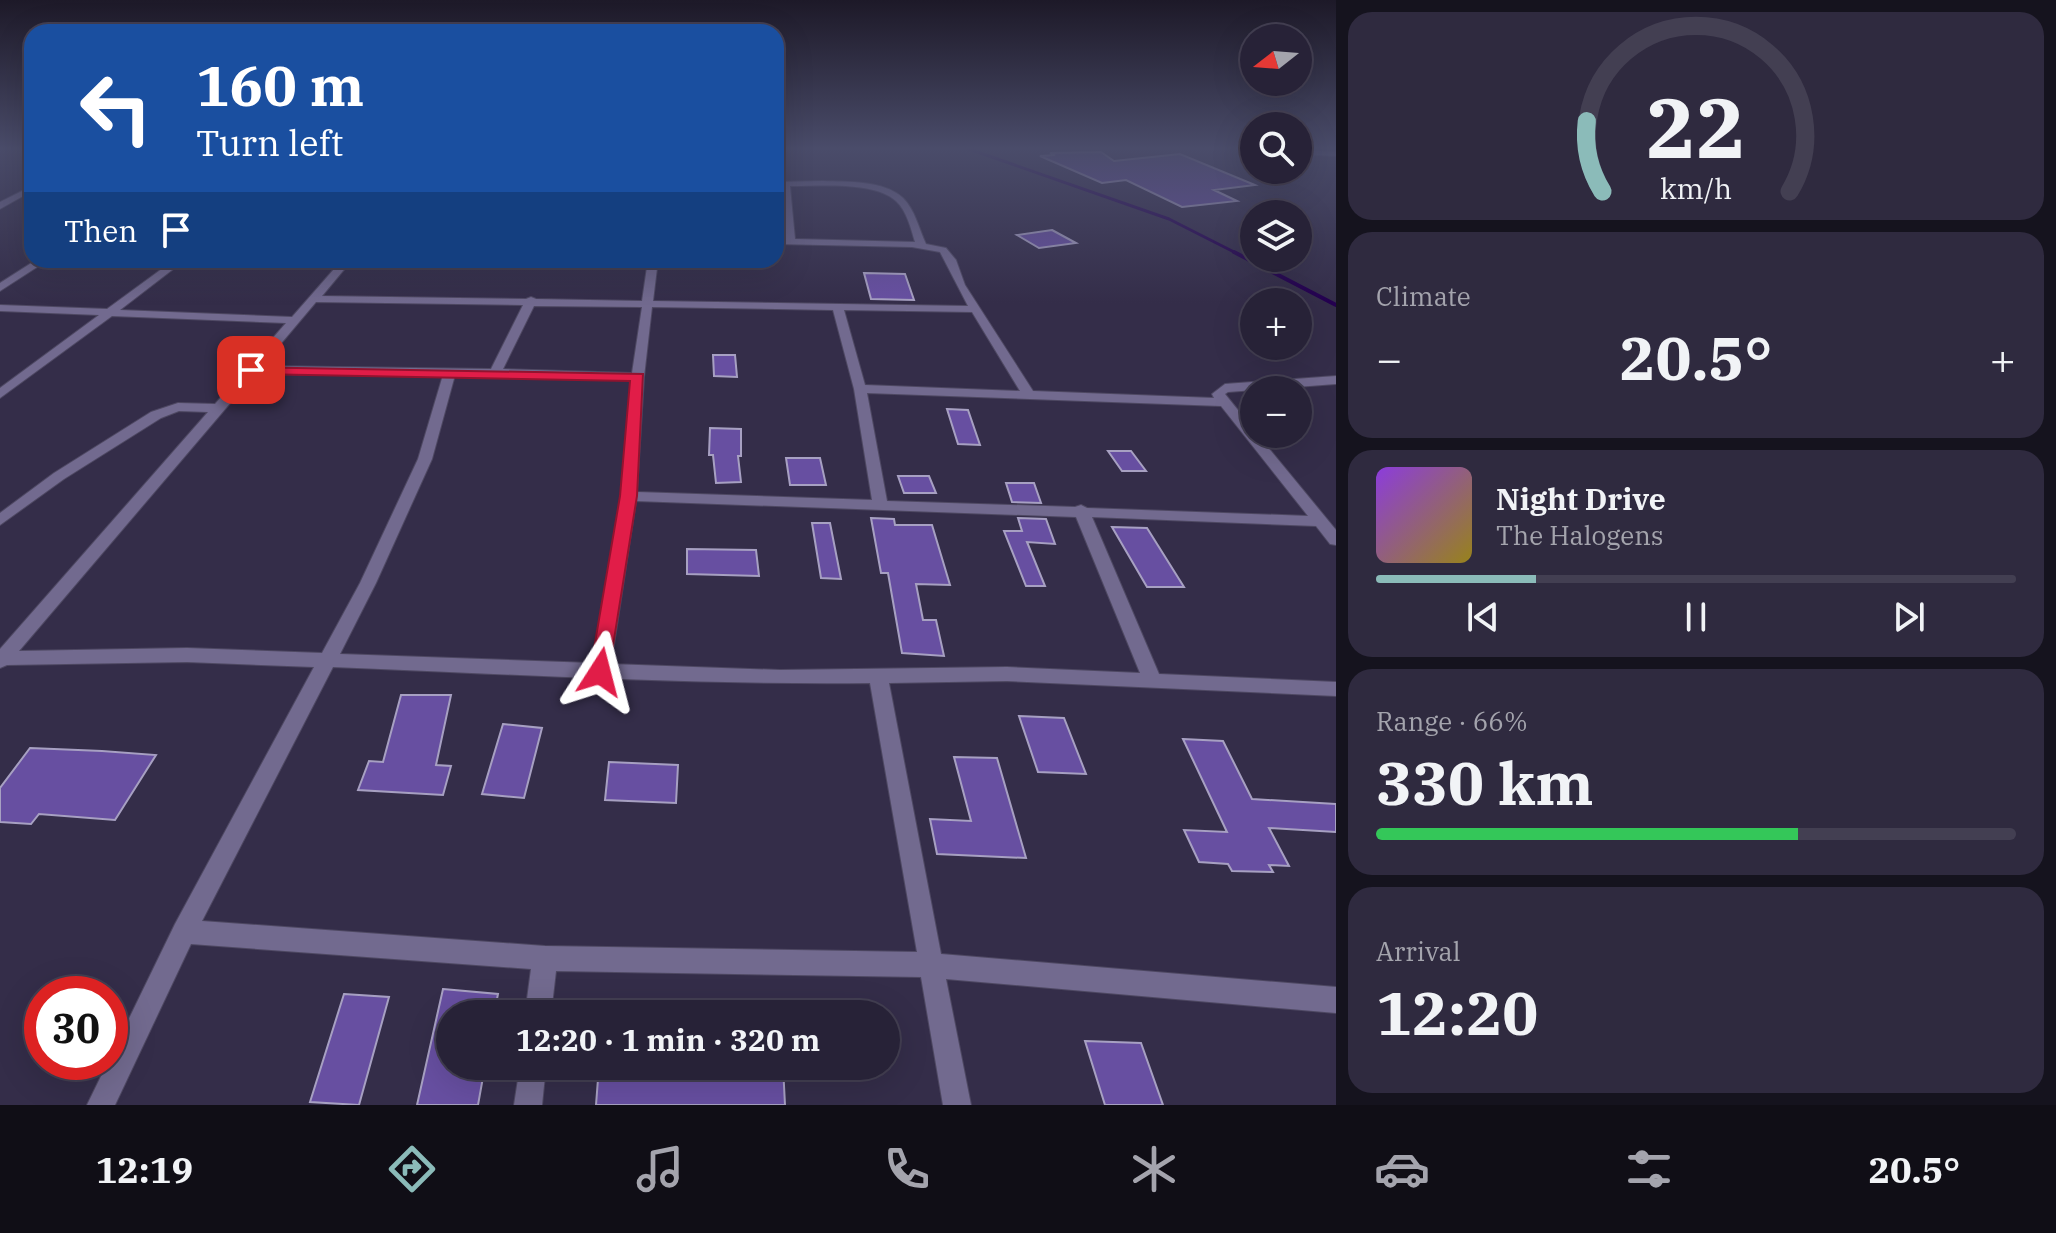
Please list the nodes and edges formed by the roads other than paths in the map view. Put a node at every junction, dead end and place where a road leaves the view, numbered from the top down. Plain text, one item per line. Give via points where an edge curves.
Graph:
1 (900, 200) edge
2 (784, 201) edge
3 (784, 241) edge
4 (791, 241) junction
5 (921, 244) junction
6 (31, 268) edge
7 (170, 268) edge
8 (340, 268) edge
9 (651, 268) edge
10 (0, 288) edge
11 (314, 299) junction
12 (531, 300) junction
13 (645, 302) junction
14 (837, 305) junction
15 (0, 308) edge
16 (975, 309) junction
17 (115, 311) junction
18 (294, 320) junction
19 (251, 370) junction
20 (450, 371) junction
21 (495, 372) junction
22 (638, 377) junction
23 (1336, 380) edge
24 (860, 389) junction
25 (0, 394) edge
26 (1029, 395) junction
27 (1223, 402) junction
28 (218, 408) junction
29 (629, 496) junction
30 (880, 502) junction
31 (1081, 510) junction
32 (0, 520) edge
33 (1320, 521) junction
34 (1336, 540) edge
35 (1, 659) edge
36 (328, 659) junction
37 (600, 672) junction
38 (878, 676) junction
39 (1151, 678) junction
40 (1336, 689) edge
41 (184, 932) junction
42 (545, 958) junction
43 (930, 965) junction
44 (540, 1000) edge
45 (1336, 1000) edge
46 (531, 1080) edge
47 (101, 1105) edge
48 (528, 1105) edge
49 (957, 1105) edge

1 - 5 street
2 - 4 street
3 - 4 street
4 - 5 street
5 - 16 street via 947,253
6 - 10 street
7 - 17 street
8 - 11 street
9 - 13 street
11 - 12 street
11 - 18 street
12 - 13 street
12 - 21 street
13 - 14 street
13 - 22 street
14 - 16 street
14 - 24 street
15 - 17 street
16 - 26 street
17 - 18 street
17 - 25 street
18 - 19 street
19 - 20 street
19 - 28 street
20 - 21 street
20 - 36 street via 425,459
21 - 22 street
22 - 29 street
23 - 27 street via 1225,388 1218,394
24 - 26 street
24 - 30 street
26 - 27 street
27 - 33 street
28 - 32 street via 178,407 156,415
28 - 35 street
29 - 30 street
29 - 37 street
30 - 31 street
31 - 33 street
31 - 39 street
33 - 34 street
35 - 36 street
36 - 37 street
36 - 41 street
37 - 38 street
38 - 39 street
38 - 43 street
39 - 40 street
41 - 42 street
41 - 47 street
42 - 43 street
42 - 44 street
43 - 45 street
43 - 49 street
46 - 48 street

